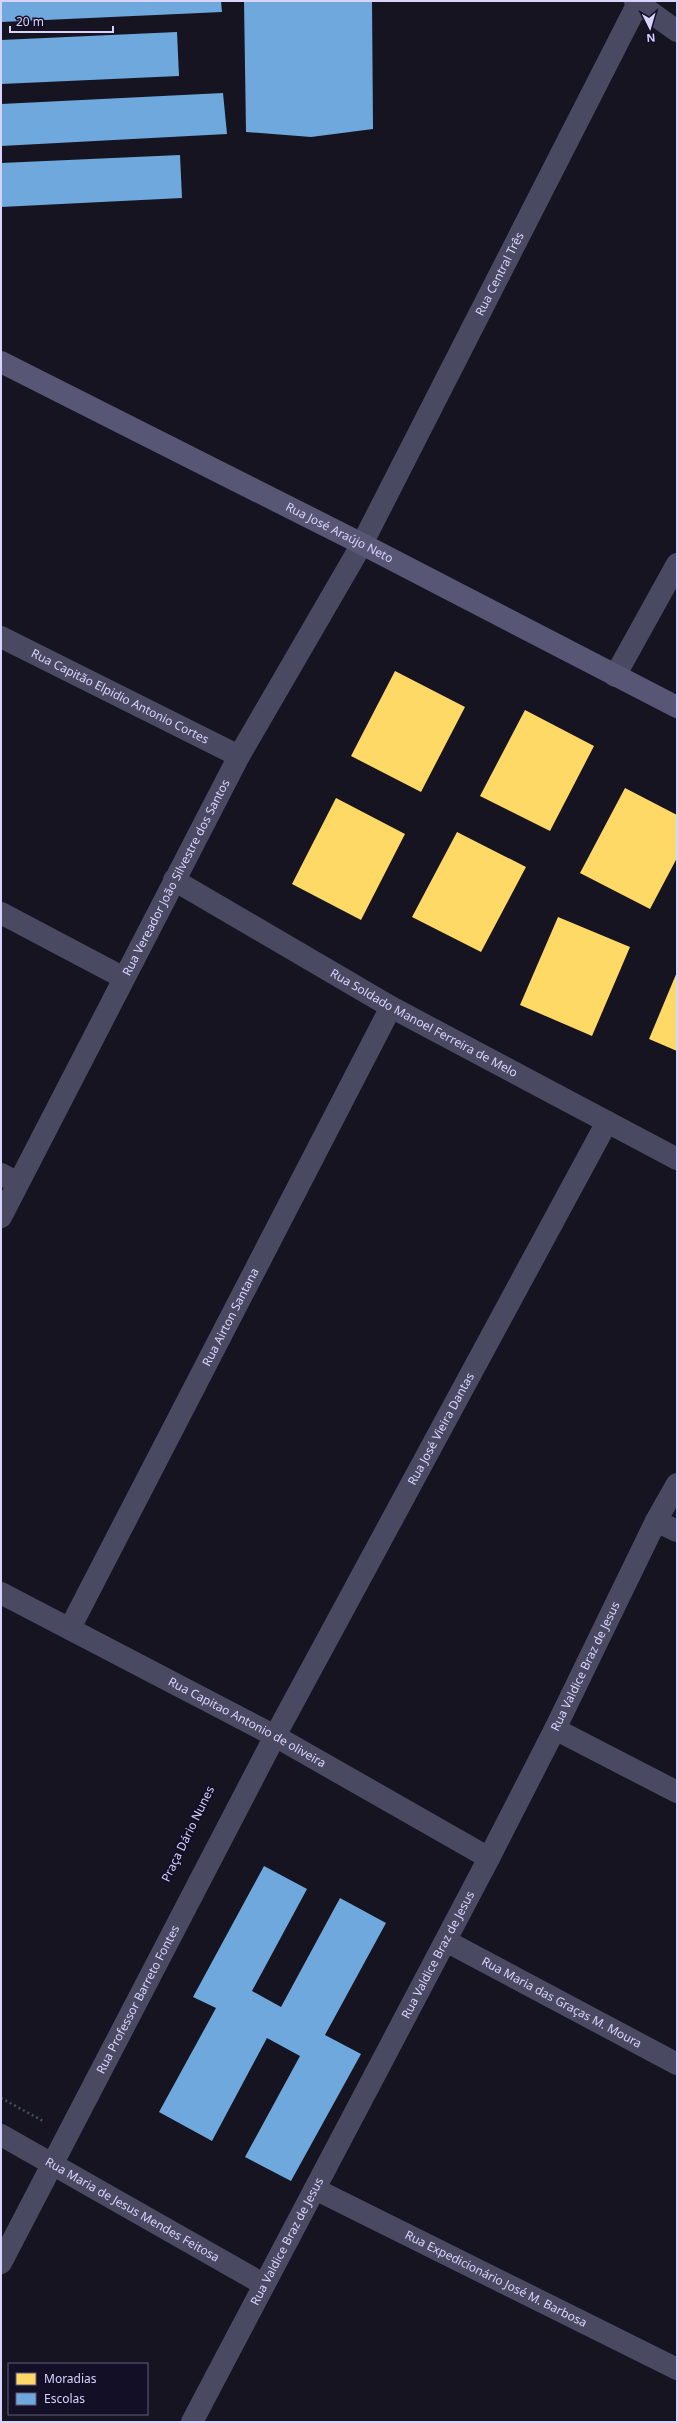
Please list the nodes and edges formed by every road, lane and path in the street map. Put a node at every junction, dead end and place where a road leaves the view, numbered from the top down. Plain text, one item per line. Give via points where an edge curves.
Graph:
1 (636, 2) edge
2 (677, 31) edge
3 (1, 362) edge
4 (362, 544) junction
5 (677, 564) edge
6 (1, 637) edge
7 (615, 676) junction
8 (677, 707) edge
9 (239, 756) junction
10 (174, 880) junction
11 (1, 913) edge
12 (124, 978) junction
13 (391, 1007) junction
14 (607, 1122) junction
15 (677, 1159) edge
16 (10, 1179) edge
17 (1, 1217) edge
18 (677, 1484) edge
19 (656, 1521) junction
20 (677, 1531) edge
21 (1, 1593) edge
22 (70, 1628) junction
23 (555, 1729) junction
24 (274, 1736) junction
25 (677, 1792) edge
26 (489, 1858) junction
27 (446, 1941) junction
28 (677, 2064) edge
29 (1, 2098) edge
30 (48, 2123) dead end
31 (1, 2135) edge
32 (51, 2164) junction
33 (315, 2189) junction
34 (1, 2263) edge
35 (263, 2284) junction
36 (677, 2369) edge
37 (197, 2420) edge

1 - 2 street
1 - 4 street, Rua Central Três
3 - 4 street, Rua José Araújo Neto
4 - 7 street, Rua José Araújo Neto
4 - 9 street, Rua Vereador João Silvestre dos Santos
5 - 7 street
6 - 9 street, Rua Capitão Elpidio Antonio Cortes
7 - 8 street, Rua José Araújo Neto
9 - 10 street, Rua Vereador João Silvestre dos Santos
10 - 12 street, Rua Vereador João Silvestre dos Santos
10 - 13 street, Rua Soldado Manoel Ferreira de Melo
11 - 12 street
12 - 16 street, Rua Vereador João Silvestre dos Santos
13 - 14 street, Rua Soldado Manoel Ferreira de Melo
13 - 22 street, Rua Airton Santana
14 - 15 street, Rua Soldado Manoel Ferreira de Melo
14 - 24 street, Rua José Vieira Dantas
16 - 17 street, Rua Vereador João Silvestre dos Santos
18 - 19 street, Rua Valdice Braz de Jesus
19 - 20 street
19 - 23 street, Rua Valdice Braz de Jesus
21 - 22 street, Rua Capitao Antonio de oliveira
22 - 24 street, Rua Capitao Antonio de oliveira
23 - 25 street
23 - 26 street, Rua Valdice Braz de Jesus
24 - 26 street, Rua Capitao Antonio de oliveira
24 - 32 street, Rua Professor Barreto Fontes
26 - 27 street, Rua Valdice Braz de Jesus
27 - 28 street, Rua Maria das Graças M. Moura
27 - 33 street, Rua Valdice Braz de Jesus
29 - 30 path
31 - 32 street, Rua Maria de Jesus Mendes Feitosa
32 - 34 street, Rua Professor Barreto Fontes
32 - 35 street, Rua Maria de Jesus Mendes Feitosa
33 - 35 street, Rua Valdice Braz de Jesus
33 - 36 street, Rua Expedicionário José M. Barbosa
35 - 37 street, Rua Valdice Braz de Jesus

